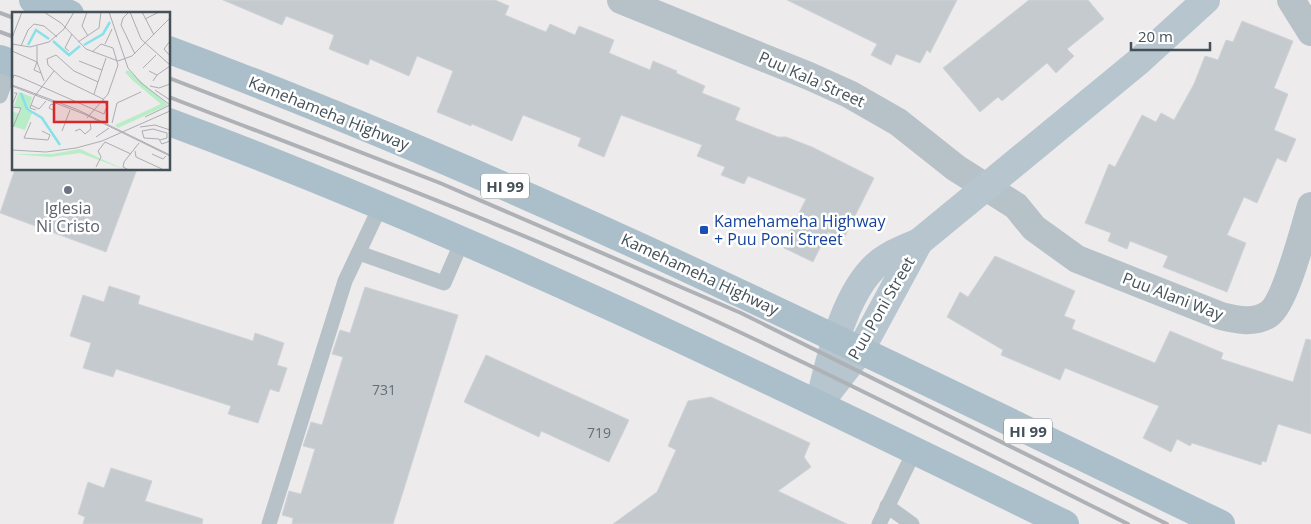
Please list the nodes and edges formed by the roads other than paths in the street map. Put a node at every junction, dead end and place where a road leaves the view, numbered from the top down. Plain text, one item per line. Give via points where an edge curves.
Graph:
1 (33, 0) edge
2 (621, 0) edge
3 (1206, 0) edge
4 (1291, 0) edge
5 (65, 12) edge
6 (1311, 32) edge
7 (170, 50) edge
8 (9, 62) edge
9 (0, 96) edge
10 (170, 122) edge
11 (987, 187) junction
12 (381, 205) junction
13 (1311, 206) edge
14 (463, 239) junction
15 (919, 242) junction
16 (359, 253) junction
17 (835, 338) junction
18 (860, 351) junction
19 (819, 404) junction
20 (914, 450) junction
21 (888, 506) junction
22 (1028, 516) edge
23 (269, 524) edge
24 (879, 524) edge
25 (912, 524) edge
26 (1065, 524) edge
27 (1221, 524) edge

1 - 5 main road
2 - 11 street, Puu Kala Street via 848,94 898,122 956,168
3 - 11 street, Puu Poni Street via 1138,62
4 - 6 street
7 - 17 main road, Kamehameha Highway / HI 99 via 376,131 534,198
8 - 9 lane
10 - 12 main road
11 - 13 street, Puu Alani Way via 1016,206 1034,228 1077,259 1221,316 1245,322 1269,314 1280,301
11 - 15 street, Puu Poni Street
12 - 14 main road
12 - 16 lane
14 - 16 lane via 444,283
14 - 19 main road
15 - 17 street, Puu Poni Street via 886,257 867,276
15 - 18 street, Puu Poni Street
16 - 23 lane via 346,282
17 - 18 main road, Kamehameha Highway / HI 99
17 - 19 street, Puu Poni Street
18 - 19 street, Puu Poni Street
18 - 27 main road, Kamehameha Highway / HI 99
19 - 20 main road
20 - 21 lane
20 - 22 main road
21 - 24 lane
21 - 25 lane
22 - 26 main road

